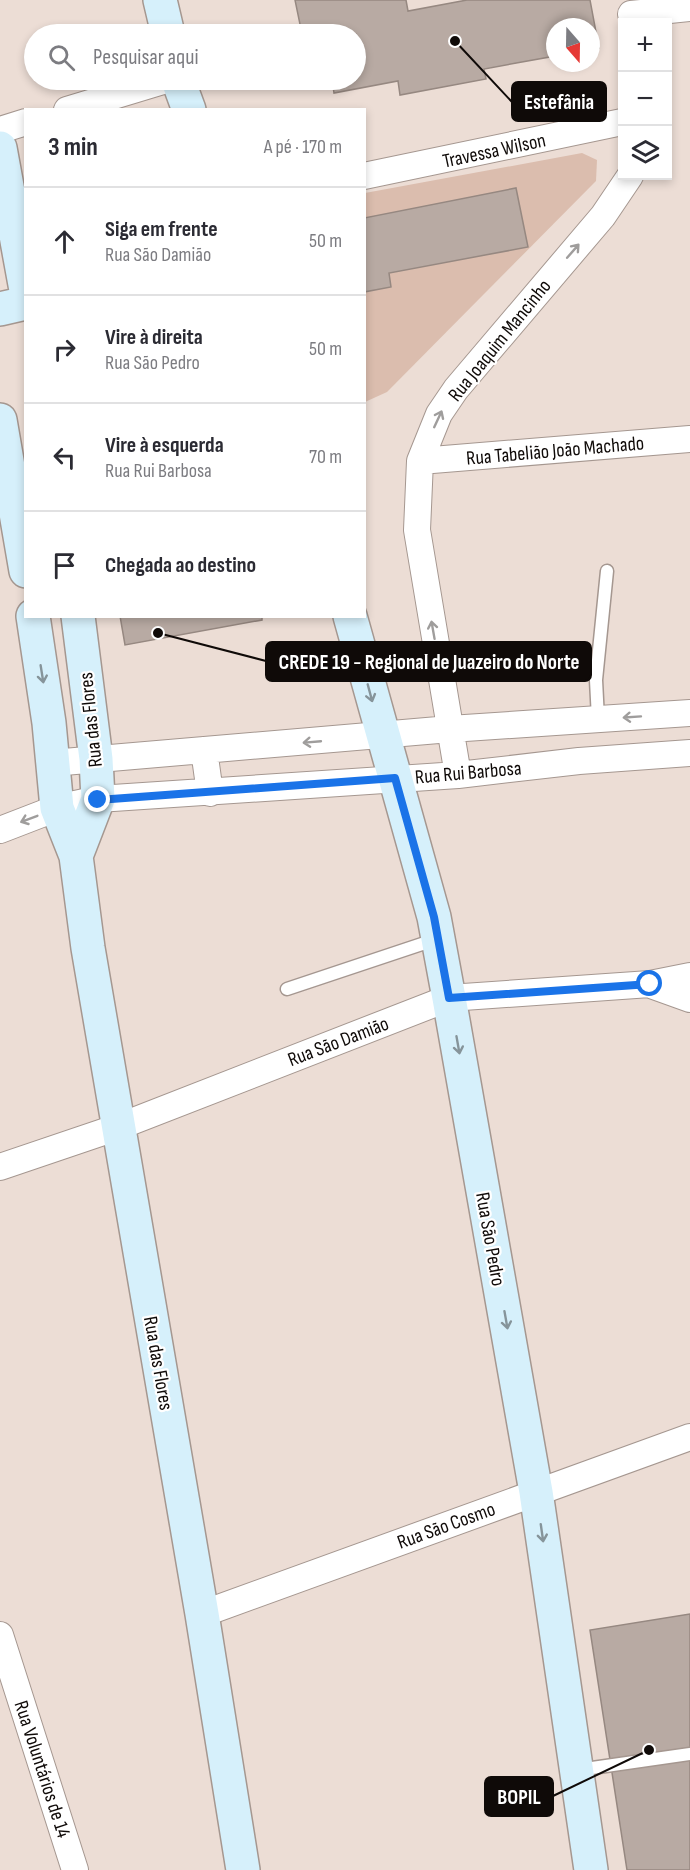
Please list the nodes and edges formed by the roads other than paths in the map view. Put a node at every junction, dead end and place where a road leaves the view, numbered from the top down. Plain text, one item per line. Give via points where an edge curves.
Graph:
1 (160, 0) edge
2 (690, 8) edge
3 (631, 12) edge
4 (166, 24) edge
5 (133, 90) edge
6 (182, 90) edge
7 (74, 108) edge
8 (188, 108) edge
9 (24, 123) edge
10 (618, 123) edge
11 (0, 130) edge
12 (0, 148) edge
13 (366, 176) edge
14 (627, 180) edge
15 (24, 279) edge
16 (24, 303) edge
17 (0, 309) edge
18 (0, 420) edge
19 (690, 439) edge
20 (420, 461) junction
21 (12, 480) edge
22 (24, 558) edge
23 (607, 572) dead end
24 (33, 618) edge
25 (78, 618) edge
26 (352, 618) edge
27 (690, 713) edge
28 (598, 719) junction
29 (572, 721) junction
30 (450, 729) junction
31 (381, 736) junction
32 (204, 750) junction
33 (690, 753) edge
34 (96, 759) junction
35 (579, 761) junction
36 (52, 763) junction
37 (458, 775) junction
38 (395, 778) junction
39 (210, 793) junction
40 (98, 800) junction
41 (57, 807) junction
42 (0, 830) edge
43 (76, 856) junction
44 (438, 938) junction
45 (690, 976) edge
46 (650, 984) junction
47 (287, 989) dead end
48 (449, 998) junction
49 (690, 999) edge
50 (118, 1127) junction
51 (0, 1167) edge
52 (690, 1437) edge
53 (536, 1492) junction
54 (202, 1614) junction
55 (0, 1635) edge
56 (690, 1754) edge
57 (577, 1770) junction
58 (75, 1870) edge
59 (243, 1870) edge
60 (591, 1870) edge

1 - 4 street
2 - 3 street
5 - 7 street
6 - 8 street
9 - 11 street
10 - 13 street, Travessa Wilson
12 - 15 street
20 -> 14 street, Rua Joaquim Mancinho via 439,414 456,389 603,216
16 - 17 street
18 - 21 street
19 - 20 street, Rua Tabelião João Machado
30 -> 20 street, Rua Joaquim Mancinho via 417,530
21 - 22 street
23 - 28 lane via 596,680
24 -> 36 street, Rua das Flores
25 - 34 street, Rua das Flores
26 -> 31 street, Rua São Pedro
27 -> 28 street
28 - 29 street
29 - 30 street
29 - 35 street
30 - 31 street
30 - 37 street, Rua Joaquim Mancinho
31 -> 32 street
31 - 38 street, Rua São Pedro
32 - 34 street
32 - 39 street
33 - 35 street, Rua Rui Barbosa
34 - 36 street
34 - 40 street, Rua das Flores
35 - 37 street, Rua Rui Barbosa
36 - 41 street, Rua das Flores
37 - 38 street, Rua Rui Barbosa
38 - 39 street, Rua Rui Barbosa
38 - 44 street, Rua São Pedro
39 - 40 street, Rua Rui Barbosa
40 - 41 street, Rua Rui Barbosa
40 - 43 street, Rua das Flores
41 -> 42 street, Rua Rui Barbosa
41 - 43 street, Rua das Flores
43 - 50 street, Rua das Flores
44 - 47 lane
44 - 48 street, Rua São Pedro
45 - 46 street, Rua São Damião
46 - 48 street, Rua São Damião
46 - 49 street
48 - 50 street, Rua São Damião
48 -> 53 street, Rua São Pedro
50 - 51 street, Rua São Damião
50 - 54 street, Rua das Flores
52 - 53 street, Rua São Cosmo
53 - 54 street, Rua São Cosmo
53 -> 57 street, Rua São Pedro
54 - 59 street, Rua das Flores
55 - 58 street, Rua Voluntários de 14
56 - 57 lane
57 - 60 street, Rua São Pedro

